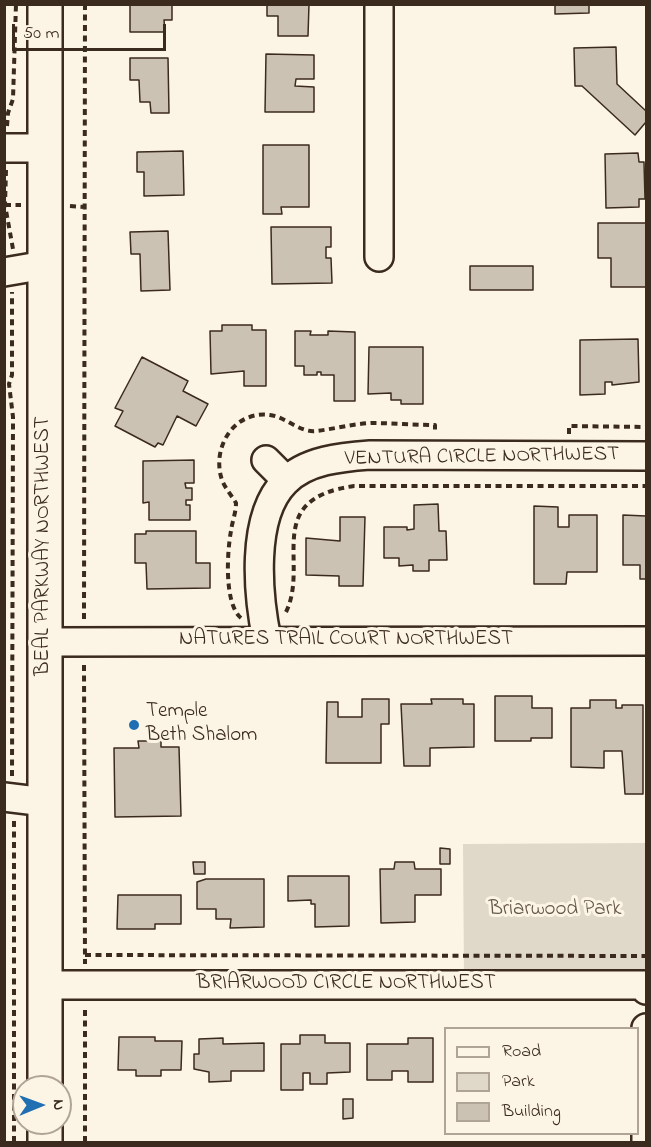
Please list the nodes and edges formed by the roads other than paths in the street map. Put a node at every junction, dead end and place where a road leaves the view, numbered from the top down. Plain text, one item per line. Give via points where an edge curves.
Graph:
1 (45, 4) edge
2 (379, 4) edge
3 (6, 148) edge
4 (45, 148) junction
5 (379, 257) dead end
6 (45, 265) junction
7 (8, 271) edge
8 (646, 456) edge
9 (266, 460) dead end
10 (286, 480) junction
11 (265, 631) junction
12 (646, 641) edge
13 (45, 642) junction
14 (9, 798) edge
15 (45, 802) junction
16 (45, 985) junction
17 (646, 988) edge
18 (646, 1028) edge
19 (45, 1075) edge
20 (646, 1143) edge

1 - 4 main road, BEAL PARKWAY NORTHWEST
2 - 5 street
3 - 4 street
4 - 6 main road, BEAL PARKWAY NORTHWEST
6 - 7 street
6 - 13 main road, BEAL PARKWAY NORTHWEST
8 - 10 street, VENTURA CIRCLE NORTHWEST via 341,457 299,471
9 - 10 street
10 - 11 street via 274,494 261,544 260,596
11 - 12 street, NATURES TRAIL COURT NORTHWEST
11 - 13 street, NATURES TRAIL COURT NORTHWEST
13 - 15 main road, BEAL PARKWAY NORTHWEST
14 - 15 street
15 - 16 main road, BEAL PARKWAY NORTHWEST
16 - 17 street, BRIARWOOD CIRCLE NORTHWEST
16 - 19 main road, BEAL PARKWAY NORTHWEST
18 - 20 street

